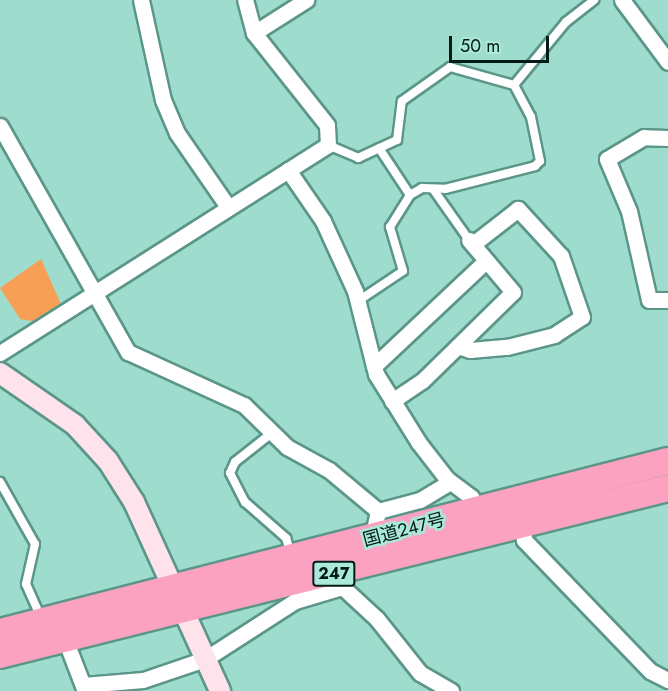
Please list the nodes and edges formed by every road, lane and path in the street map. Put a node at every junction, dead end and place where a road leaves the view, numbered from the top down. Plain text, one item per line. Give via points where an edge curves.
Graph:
1 (141, 0) edge
2 (245, 0) edge
3 (306, 0) edge
4 (594, 0) edge
5 (622, 0) edge
6 (254, 33) junction
7 (668, 62) edge
8 (514, 85) junction
9 (0, 126) edge
10 (668, 138) edge
11 (328, 145) junction
12 (379, 148) junction
13 (288, 171) junction
14 (433, 189) junction
15 (410, 195) junction
16 (228, 207) junction
17 (471, 242) junction
18 (486, 261) junction
19 (93, 293) junction
20 (668, 300) edge
21 (358, 301) junction
22 (458, 346) junction
23 (0, 353) edge
24 (374, 366) junction
25 (0, 373) edge
26 (392, 401) junction
27 (273, 432) junction
28 (668, 461) edge
29 (0, 482) edge
30 (450, 482) junction
31 (668, 488) edge
32 (378, 511) junction
33 (478, 511) junction
34 (523, 527) junction
35 (372, 539) junction
36 (292, 558) junction
37 (336, 581) junction
38 (174, 588) junction
39 (184, 612) junction
40 (43, 622) junction
41 (0, 632) edge
42 (64, 639) junction
43 (0, 655) edge
44 (205, 659) junction
45 (668, 680) edge
46 (84, 688) edge
47 (220, 691) edge
48 (451, 691) edge

1 - 16 street via 164,100 177,133
2 - 6 street
3 - 6 street
4 - 8 lane via 566,22
5 - 7 street
6 - 11 street via 327,125
8 - 12 lane via 450,67 402,101 397,140
8 - 14 lane via 531,117 540,161 535,166
9 - 19 street
10 - 20 street via 644,137 607,159 629,211 649,300
11 - 12 lane via 358,158
11 - 13 street
12 - 15 lane
13 - 16 street
13 - 21 street via 323,221
14 - 15 lane via 422,188
14 - 17 lane
15 - 21 lane via 390,227 403,271
16 - 19 street
17 - 18 street
17 - 22 street via 518,209 561,256 582,317 554,335 507,347 470,350
18 - 22 street via 513,292
18 - 24 street
19 - 23 street
19 - 27 street via 128,352 142,362 214,388 244,405
21 - 24 street
22 - 26 street via 422,381
24 - 26 street
25 - 38 street via 75,425 108,461 134,502
26 - 30 street
27 - 32 street via 287,447 329,470
27 - 36 lane via 235,462 230,472 245,502 286,538
28 - 33 highway, 国道247号 / 247
29 - 40 lane via 35,544 26,584
30 - 32 street via 420,500
30 - 33 street via 471,497
31 - 34 highway, 国道247号 / 247
32 - 35 street
33 - 35 highway, 国道247号 / 247
34 - 37 highway, 国道247号 / 247
34 - 45 street via 524,540 650,671
35 - 36 highway, 国道247号 / 247
36 - 38 highway, 国道247号 / 247
37 - 39 highway, 国道247号 / 247
37 - 44 street
37 - 48 street via 377,619 420,673
38 - 39 street
38 - 40 highway, 国道247号 / 247
39 - 42 highway, 国道247号 / 247
39 - 44 street
40 - 41 highway, 国道247号 / 247
42 - 43 highway, 国道247号 / 247
42 - 46 street
44 - 46 street via 144,680
44 - 47 street

